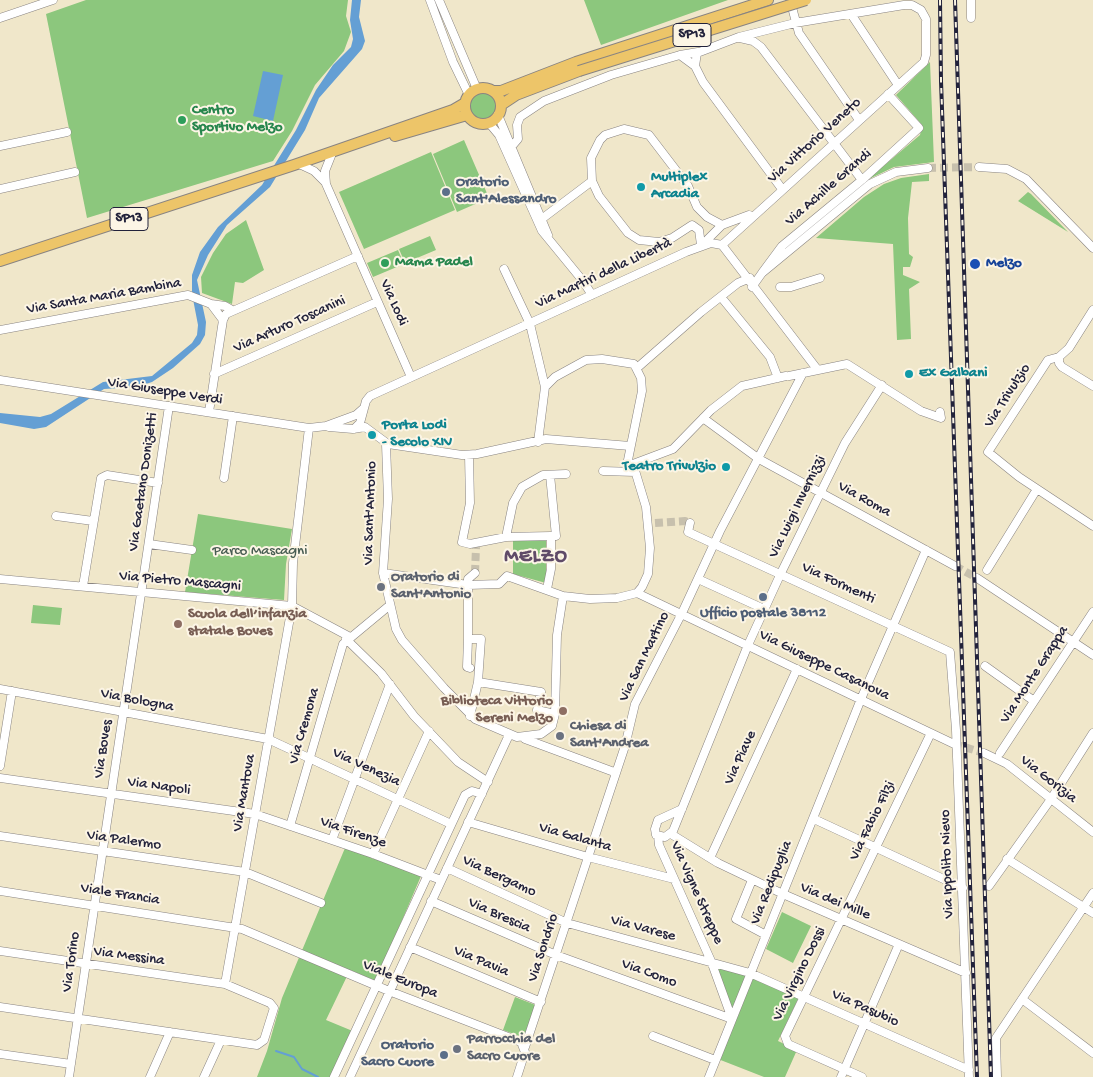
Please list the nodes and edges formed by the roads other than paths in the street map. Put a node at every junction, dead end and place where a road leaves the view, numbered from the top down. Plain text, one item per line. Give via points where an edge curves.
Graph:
1 (430, 0) edge
2 (439, 0) edge
3 (768, 0) edge
4 (806, 0) edge
5 (971, 0) edge
6 (49, 1) edge
7 (791, 4) edge
8 (851, 14) junction
9 (0, 18) edge
10 (971, 18) dead end
11 (795, 23) junction
12 (739, 37) junction
13 (698, 52) junction
14 (680, 55) junction
15 (695, 63) junction
16 (577, 66) junction
17 (898, 85) junction
18 (493, 91) junction
19 (888, 94) junction
20 (470, 96) junction
21 (501, 105) junction
22 (468, 115) junction
23 (498, 115) junction
24 (859, 120) junction
25 (489, 123) junction
26 (66, 132) dead end
27 (500, 139) junction
28 (511, 143) junction
29 (833, 144) junction
30 (0, 146) edge
31 (331, 156) junction
32 (296, 165) junction
33 (979, 167) tunnel mouth
34 (928, 168) tunnel mouth
35 (75, 172) dead end
36 (862, 180) junction
37 (592, 181) junction
38 (326, 184) junction
39 (0, 189) edge
40 (782, 189) junction
41 (760, 208) junction
42 (540, 220) junction
43 (722, 225) junction
44 (701, 245) junction
45 (722, 245) junction
46 (1093, 248) edge
47 (358, 256) junction
48 (0, 261) edge
49 (504, 269) dead end
50 (760, 275) junction
51 (820, 278) dead end
52 (747, 279) junction
53 (752, 287) junction
54 (780, 287) dead end
55 (592, 295) junction
56 (721, 297) junction
57 (377, 302) junction
58 (210, 304) junction
59 (1093, 310) edge
60 (227, 314) junction
61 (530, 324) junction
62 (0, 330) edge
63 (1058, 357) junction
64 (637, 368) junction
65 (817, 369) junction
66 (803, 373) junction
67 (214, 374) junction
68 (411, 377) junction
69 (784, 377) junction
70 (0, 380) edge
71 (882, 385) junction
72 (1093, 386) edge
73 (545, 387) junction
74 (169, 406) junction
75 (364, 408) junction
76 (209, 412) junction
77 (940, 412) dead end
78 (233, 416) junction
79 (350, 417) junction
80 (702, 418) junction
81 (326, 426) junction
82 (309, 428) junction
83 (353, 429) junction
84 (538, 442) junction
85 (386, 444) junction
86 (630, 446) junction
87 (469, 455) junction
88 (759, 458) junction
89 (632, 467) junction
90 (603, 471) dead end
91 (566, 474) dead end
92 (546, 475) junction
93 (224, 478) dead end
94 (158, 483) junction
95 (1037, 489) junction
96 (821, 491) junction
97 (56, 516) dead end
98 (93, 521) junction
99 (690, 523) dead end
100 (1093, 526) edge
101 (506, 536) junction
102 (551, 536) junction
103 (715, 542) junction
104 (149, 544) junction
105 (192, 550) dead end
106 (926, 550) junction
107 (955, 566) tunnel mouth
108 (987, 570) dead end
109 (383, 573) junction
110 (475, 573) tunnel mouth
111 (781, 573) junction
112 (977, 578) tunnel mouth
113 (0, 579) edge
114 (698, 579) junction
115 (468, 585) junction
116 (83, 586) junction
117 (547, 589) junction
118 (142, 592) junction
119 (636, 593) junction
120 (563, 596) junction
121 (390, 605) junction
122 (292, 606) junction
123 (764, 609) junction
124 (1093, 612) edge
125 (682, 613) junction
126 (893, 625) junction
127 (348, 638) junction
128 (468, 639) junction
129 (1073, 642) junction
130 (748, 645) junction
131 (949, 651) joint
132 (1093, 655) edge
133 (984, 666) dead end
134 (470, 668) dead end
135 (797, 669) junction
136 (478, 682) junction
137 (390, 684) junction
138 (0, 689) edge
139 (12, 692) junction
140 (861, 700) junction
141 (1034, 701) junction
142 (124, 712) junction
143 (555, 714) junction
144 (470, 716) junction
145 (429, 731) junction
146 (1093, 734) edge
147 (930, 735) dead end
148 (517, 736) junction
149 (268, 740) junction
150 (954, 744) tunnel mouth
151 (984, 753) tunnel mouth
152 (1000, 753) dead end
153 (310, 758) junction
154 (0, 766) edge
155 (614, 772) junction
156 (0, 778) edge
157 (354, 778) junction
158 (488, 782) junction
159 (111, 794) junction
160 (482, 794) junction
161 (398, 798) junction
162 (1051, 799) junction
163 (682, 809) junction
164 (255, 814) junction
165 (814, 819) junction
166 (468, 822) junction
167 (451, 824) junction
168 (290, 826) junction
169 (1093, 832) edge
170 (671, 834) junction
171 (0, 836) edge
172 (658, 836) junction
173 (332, 840) junction
174 (876, 848) junction
175 (102, 851) junction
176 (373, 854) junction
177 (588, 857) junction
178 (710, 858) junction
179 (1007, 859) junction
180 (447, 868) junction
181 (245, 872) junction
182 (428, 874) junction
183 (674, 879) junction
184 (441, 880) junction
185 (752, 880) junction
186 (422, 886) junction
187 (989, 886) dead end
188 (963, 888) junction
189 (0, 891) edge
190 (435, 893) junction
191 (1093, 893) edge
192 (783, 894) junction
193 (431, 901) junction
194 (321, 903) dead end
195 (95, 904) junction
196 (1084, 906) junction
197 (1093, 912) edge
198 (841, 919) junction
199 (567, 923) junction
200 (235, 927) junction
201 (766, 935) junction
202 (899, 944) junction
203 (410, 947) junction
204 (0, 951) edge
205 (556, 955) junction
206 (712, 961) junction
207 (86, 964) junction
208 (382, 973) junction
209 (750, 973) junction
210 (966, 973) junction
211 (394, 980) junction
212 (225, 984) junction
213 (376, 985) junction
214 (389, 991) junction
215 (804, 996) junction
216 (1022, 999) junction
217 (541, 1002) junction
218 (0, 1007) edge
219 (78, 1018) junction
220 (732, 1019) junction
221 (865, 1024) junction
222 (170, 1032) junction
223 (652, 1036) dead end
224 (221, 1040) junction
225 (525, 1047) junction
226 (0, 1054) edge
227 (1093, 1054) edge
228 (715, 1060) junction
229 (71, 1064) junction
230 (844, 1069) junction
231 (969, 1073) edge
232 (69, 1077) edge
233 (150, 1077) edge
234 (204, 1077) edge
235 (334, 1077) edge
236 (350, 1077) edge
237 (517, 1077) edge
238 (709, 1077) edge
239 (840, 1077) edge
240 (862, 1077) edge
241 (997, 1077) edge

1 - 20 street via 453,62
2 - 20 street
3 - 16 main road, SP13
4 - 16 main road, SP13, bridge
5 - 10 street
6 - 9 street
7 - 11 street
8 - 11 street
8 - 17 street
8 - 17 street, Via Vittorio Veneto via 910,5 921,10 926,17 924,62
11 - 12 street
11 - 24 street via 800,36
12 - 13 street
12 - 29 street via 761,47
13 - 14 street
13 - 15 street
14 - 15 street
14 - 28 street via 563,92 519,119 518,140
15 - 40 street via 703,82
16 - 18 main road, SP13
16 - 21 main road, SP13
17 - 19 street, Via Vittorio Veneto
18 - 20 main road, SP13 via 485,88
18 - 21 main road
19 - 24 street, Via Vittorio Veneto
19 - 36 street, Via Achille Grandi via 919,128
20 - 22 main road
20 - 32 main road, SP13 via 453,110
21 - 23 main road
22 - 25 main road via 476,123
22 - 31 main road, SP13
23 - 25 main road
23 - 28 street
24 - 29 street, Via Vittorio Veneto
25 - 27 street
26 - 30 street
27 - 28 street
27 - 42 street
28 - 42 street
29 - 36 street
29 - 40 street, Via Vittorio Veneto
31 - 32 main road, SP13
31 - 38 street via 325,171
32 - 38 street, Via Lodi via 314,171
32 - 48 main road, SP13
33 - 46 street via 1004,169 1022,176
34 - 50 street via 898,171 876,181
35 - 39 street
36 - 50 street, Via Achille Grandi via 782,246
37 - 42 street
37 - 43 street via 591,158 600,140 619,130 640,132 653,139 668,158 701,212
37 - 44 street via 607,208 633,237 659,242 692,225 699,230
38 - 47 street, Via Lodi
40 - 41 street, Via Vittorio Veneto
41 - 43 street, Via Vittorio Veneto via 741,220
41 - 45 street, Via Vittorio Veneto
42 - 55 street via 552,244
43 - 44 street, Via Vittorio Veneto
43 - 45 street
44 - 45 street, Via Martiri della Libertà
44 - 55 street, Via Martiri della Libertà
45 - 52 street
47 - 57 street, Via Lodi
47 - 60 street
49 - 61 street
50 - 52 street
50 - 53 street
51 - 54 street via 792,287
52 - 53 street
52 - 56 street
53 - 65 street
55 - 61 street, Via Martiri della Libertà
56 - 64 street
56 - 69 street
57 - 67 street, Via Arturo Toscanini
57 - 68 street, Via Lodi
58 - 60 street
58 - 60 street, Via Santa Maria Bambina via 223,306
58 - 62 street, Via Santa Maria Bambina via 191,296
59 - 63 street, Via Trivulzio via 1074,342
60 - 67 street
61 - 68 street, Via Martiri della Libertà
61 - 73 street
63 - 72 street via 1062,367
63 - 95 street, Via Trivulzio via 1048,360 988,450 990,456
64 - 73 street via 630,362 591,359 566,371
64 - 86 street via 642,391
65 - 66 street
65 - 71 street via 847,364
66 - 69 street
66 - 88 street, Via San Martino
67 - 76 street
68 - 75 street, Via Martiri della Libertà via 368,396
69 - 80 street via 742,386
70 - 74 street, Via Giuseppe Verdi
71 - 77 street via 927,413 941,418
71 - 96 street, Via Luigi Invernizzi via 848,438
73 - 84 street
74 - 76 street, Via Giuseppe Verdi
74 - 94 street, Via Gaetano Donizetti
75 - 79 street
75 - 83 street via 360,423
76 - 78 street, Via Giuseppe Verdi
78 - 82 street, Via Giuseppe Verdi
78 - 93 street
79 - 81 street
79 - 83 street via 358,421
80 - 88 street, Via Roma
80 - 89 street via 671,451
81 - 82 street, Via Giuseppe Verdi
81 - 83 street
82 - 122 street, Via Mantova via 293,561
83 - 85 street via 369,429
84 - 86 street via 548,439
84 - 87 street
85 - 87 street
85 - 109 street, Via Sant'Antonio via 388,500
86 - 89 street
87 - 101 street via 470,503 461,540 476,545
88 - 96 street, Via Roma
88 - 103 street, Via San Martino
89 - 90 street
89 - 119 street via 652,523 649,569
91 - 92 street
92 - 101 street via 526,483 519,490
92 - 102 street via 556,536
94 - 98 street via 102,476
94 - 104 street, Via Gaetano Donizetti
95 - 100 street
95 - 108 street
96 - 106 street, Via Roma
96 - 111 street, Via Luigi Invernizzi
97 - 98 street
98 - 116 street
99 - 103 street, Via Formenti via 688,532
101 - 102 street
102 - 117 street
103 - 111 street, Via Formenti
103 - 114 street, Via San Martino
104 - 105 street
104 - 118 street, Via Gaetano Donizetti
106 - 107 street, Via Roma
106 - 126 street, Via Redipuglia
109 - 115 street, Via Sant'Antonio
109 - 121 street
110 - 115 street via 468,579
111 - 123 street, Via Luigi Invernizzi
111 - 126 street, Via Formenti
112 - 129 street
113 - 116 street, Via Pietro Mascagni
114 - 123 street
114 - 125 street, Via San Martino
115 - 117 street, Via Sant'Antonio via 499,584 508,576
115 - 128 street
116 - 118 street, Via Pietro Mascagni
117 - 120 street
118 - 122 street, Via Pietro Mascagni
118 - 142 street, Via Boves
119 - 120 street via 606,600
119 - 125 street, Via Giuseppe Casanova
120 - 143 street via 557,635
121 - 127 street
121 - 144 street via 402,640
122 - 127 street, Via Pietro Mascagni
122 - 149 street, Via Mantova
123 - 130 street, Via Luigi Invernizzi
124 - 129 street, Via Monte Grappa
125 - 130 street, Via Giuseppe Casanova
125 - 155 street, Via San Martino via 635,704 625,746
126 - 131 street, Via Formenti
126 - 140 street, Via Redipuglia
127 - 137 street, Via Pietro Mascagni
127 - 153 street, Via Cremona via 342,644
128 - 134 street via 467,666
128 - 136 street via 481,639
129 - 132 street
129 - 141 street, Via Monte Grappa
130 - 135 street, Via Giuseppe Casanova
130 - 163 street, Via Luigi Invernizzi
131 - 188 street, Via Ippolito Nievo via 952,656
133 - 141 street
135 - 140 street, Via Giuseppe Casanova
135 - 178 street, Via Piave
136 - 143 street via 541,692 537,710
136 - 144 street
137 - 145 street, Via Pietro Mascagni
137 - 157 street
138 - 139 street, Via Bologna
139 - 142 street, Via Bologna
139 - 154 street
140 - 150 street, Via Giuseppe Casanova
140 - 165 street, Via Redipuglia
141 - 152 street, Via Monte Grappa
142 - 149 street, Via Bologna
142 - 159 street, Via Boves
143 - 148 street via 547,731
144 - 148 street
145 - 158 street, Via Pietro Mascagni via 458,762
145 - 161 street
146 - 162 street
147 - 174 street, Via Fabio Filzi
148 - 155 street
148 - 158 street
149 - 153 street, Via Venezia
149 - 164 street, Via Mantova
151 - 162 street, Via Gorizia via 1003,762
153 - 157 street, Via Venezia
153 - 168 street, Via Cremona
155 - 177 street, Via San Martino
156 - 159 street, Via Napoli
157 - 161 street, Via Venezia
157 - 173 street
158 - 160 street
159 - 164 street, Via Napoli
159 - 175 street, Via Boves
160 - 166 street
160 - 167 street via 466,793
161 - 167 street, Via Venezia
161 - 176 street
162 - 169 street, Via Gorizia
162 - 179 street
163 - 170 street, Via Luigi Invernizzi
163 - 172 street via 658,820 655,829
164 - 168 street, Via Firenze
164 - 181 street, Via Mantova
165 - 174 street
165 - 192 street, Via Redipuglia
166 - 177 street, Via Galanta
166 - 180 street
167 - 182 street
168 - 173 street, Via Firenze
170 - 172 street
170 - 178 street, Via dei Mille
171 - 175 street, Via Palermo
172 - 183 street, Via Vigne Streppe via 658,845
173 - 176 street, Via Firenze
174 - 188 street
174 - 198 street, Via Fabio Filzi
175 - 181 street, Via Palermo
175 - 195 street, Via Torino
176 - 182 street, Via Firenze
177 - 183 street, Via Galanta
177 - 199 street, Via Sondrio
178 - 185 street, Via dei Mille
179 - 187 street
179 - 196 street
180 - 184 street
180 - 199 street, Via Bergamo
181 - 194 street, Via Palermo
181 - 200 street, Via Mantova
182 - 184 street, Via Firenze
182 - 186 street
183 - 206 street, Via Vigne Streppe
184 - 190 street
185 - 192 street, Via dei Mille
185 - 201 street via 736,918 739,923
186 - 190 street via 433,888
186 - 208 street
188 - 210 street, Via Ippolito Nievo
189 - 195 street, Viale Francia
190 - 193 street
191 - 196 street
192 - 198 street, Via dei Mille
192 - 201 street, Via Redipuglia
193 - 203 street
193 - 205 street, Via Brescia
195 - 200 street, Viale Francia
195 - 207 street, Via Torino
196 - 197 street
196 - 216 street
198 - 202 street, Via dei Mille
198 - 215 street, Via Virgino Dossi
199 - 205 street, Via Sondrio
199 - 206 street, Via Varese
200 - 212 street, Via Mantova
200 - 213 street, Viale Europa
201 - 209 street, Via Redipuglia
202 - 210 street, Via dei Mille
202 - 221 street
203 - 211 street
203 - 217 street, Via Pavia
204 - 207 street, Via Messina
205 - 217 street, Via Sondrio
205 - 220 street, Via Como
206 - 209 street, Via Varese
206 - 220 street, Via Vigne Streppe
207 - 212 street, Via Messina
207 - 219 street, Via Torino
208 - 211 street via 387,980
208 - 213 street
209 - 215 street, Via Pasubio
209 - 220 street, Via Redipuglia
210 - 231 street, Via Ippolito Nievo
211 - 214 street
212 - 224 street, Via Messina via 268,1002 274,1008 261,1044
213 - 214 street, Viale Europa
213 - 235 street
214 - 225 street, Viale Europa via 521,1042
214 - 236 street
215 - 221 street, Via Pasubio
215 - 230 street, Via Virgino Dossi via 785,1041
216 - 227 street
216 - 241 street via 996,1038
217 - 225 street, Via Sondrio
218 - 219 street
219 - 222 street
219 - 229 street, Via Torino
220 - 228 street, Via Redipuglia
221 - 230 street
221 - 231 street, Via Pasubio
222 - 224 street
222 - 233 street
223 - 228 street
224 - 234 street
225 - 237 street
226 - 229 street
228 - 238 street, Via Redipuglia
229 - 232 street, Via Torino
230 - 239 street
230 - 240 street

